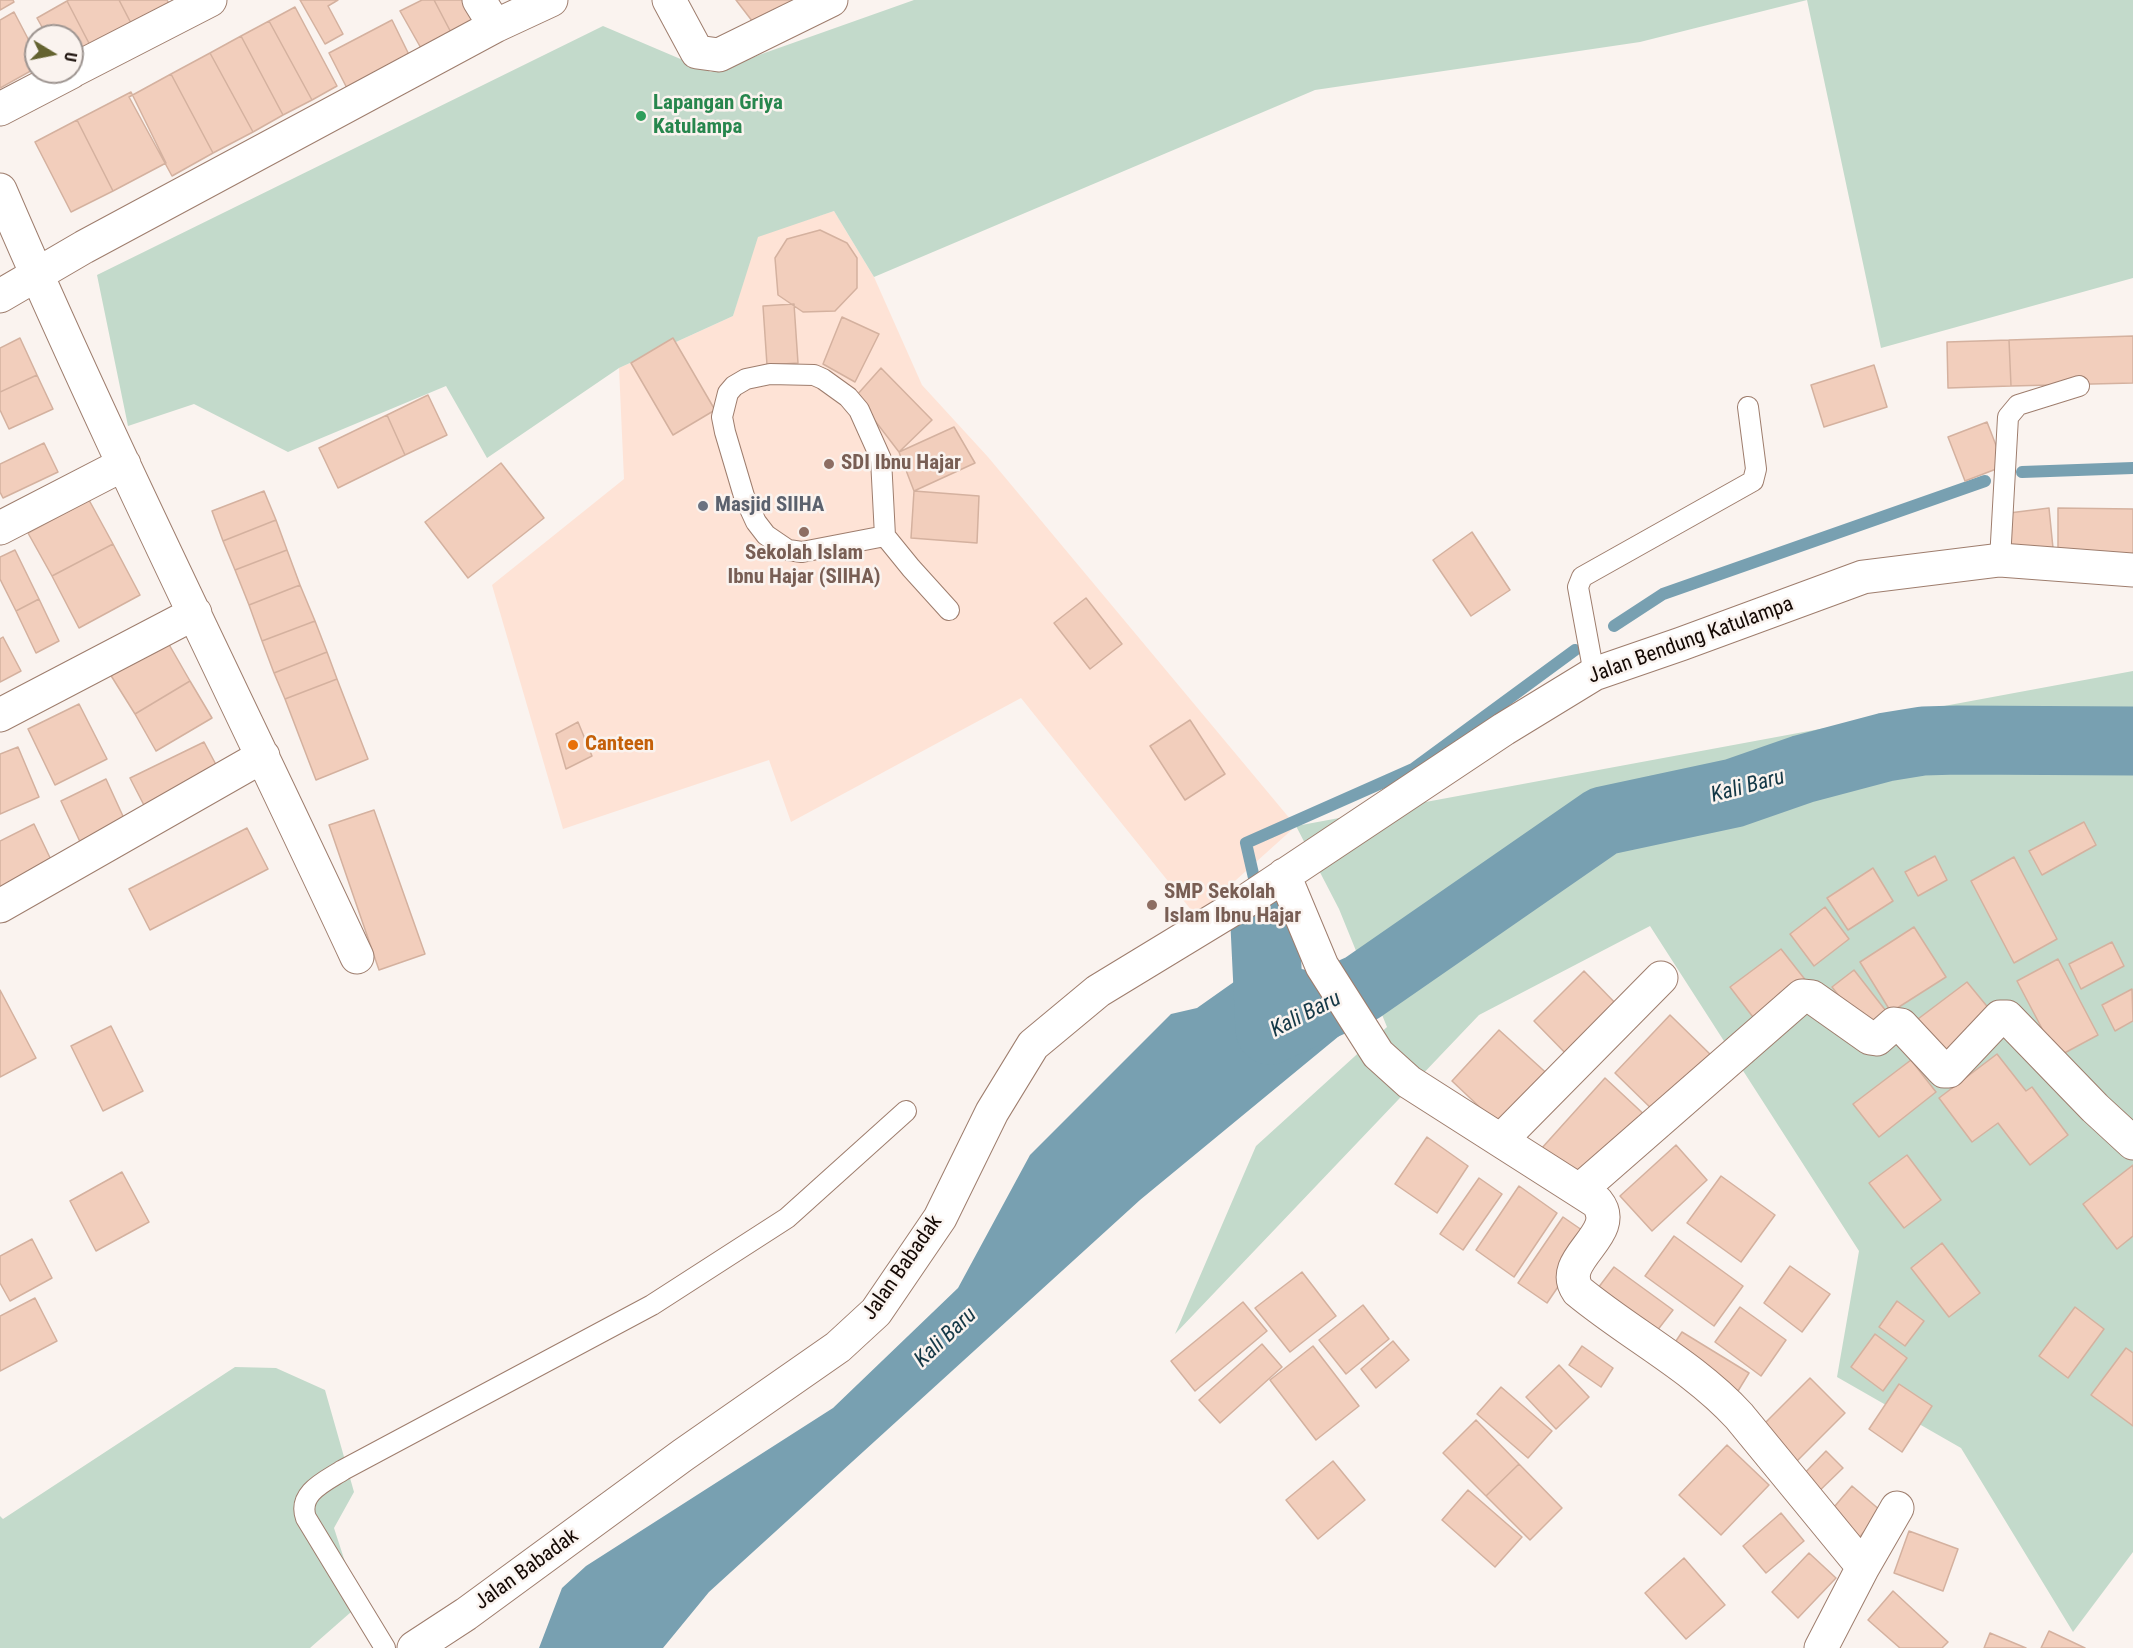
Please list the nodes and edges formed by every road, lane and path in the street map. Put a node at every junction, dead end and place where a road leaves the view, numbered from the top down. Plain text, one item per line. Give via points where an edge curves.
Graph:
1 (210, 0) edge
2 (551, 0) edge
3 (669, 0) edge
4 (831, 0) edge
5 (487, 13) edge
6 (84, 65) edge
7 (48, 84) edge
8 (0, 109) edge
9 (0, 190) edge
10 (36, 274) junction
11 (0, 296) edge
12 (2079, 386) dead end
13 (1748, 407) dead end
14 (124, 465) junction
15 (0, 528) edge
16 (885, 536) junction
17 (2000, 560) junction
18 (2133, 570) edge
19 (949, 610) dead end
20 (195, 613) junction
21 (1594, 674) junction
22 (0, 715) edge
23 (264, 756) junction
24 (1266, 887) junction
25 (0, 906) edge
26 (357, 957) dead end
27 (1661, 978) dead end
28 (906, 1111) dead end
29 (1501, 1140) junction
30 (2133, 1143) edge
31 (1580, 1190) junction
32 (1897, 1508) dead end
33 (1863, 1567) junction
34 (385, 1648) edge
35 (414, 1648) edge
36 (1821, 1648) edge

1 - 6 street
2 - 5 street
3 - 4 street via 697,52 719,55
5 - 10 street
7 - 8 street
9 - 10 street
10 - 11 street
10 - 14 street
12 - 17 lane via 2018,405 2008,417
13 - 21 lane via 1756,469 1753,481 1582,577 1578,587
14 - 15 street
14 - 20 street
16 - 16 lane via 881,459 859,410 848,398 814,375 770,374 734,386 724,402 723,424 748,506 766,535 798,552
16 - 19 lane
17 - 18 street, Jalan Bendung Katulampa
17 - 21 street, Jalan Bendung Katulampa via 1863,577
20 - 22 street
20 - 23 street
21 - 24 street, Jalan Bendung Katulampa
23 - 25 street
23 - 26 street
24 - 29 street via 1378,1054 1409,1082
24 - 35 street, Jalan Babadak via 1098,991 1034,1045 992,1112 940,1218 864,1324
27 - 29 street
28 - 34 lane via 787,1218 652,1305 343,1470 313,1490 304,1504 306,1518
29 - 31 street
30 - 31 street via 2007,1017 2000,1017 1949,1071 1944,1071 1901,1025 1894,1024 1877,1039 1870,1038 1812,997 1802,996
31 - 33 street via 1600,1205 1604,1219 1575,1267 1572,1281 1578,1291 1722,1398
32 - 33 street
33 - 36 street

